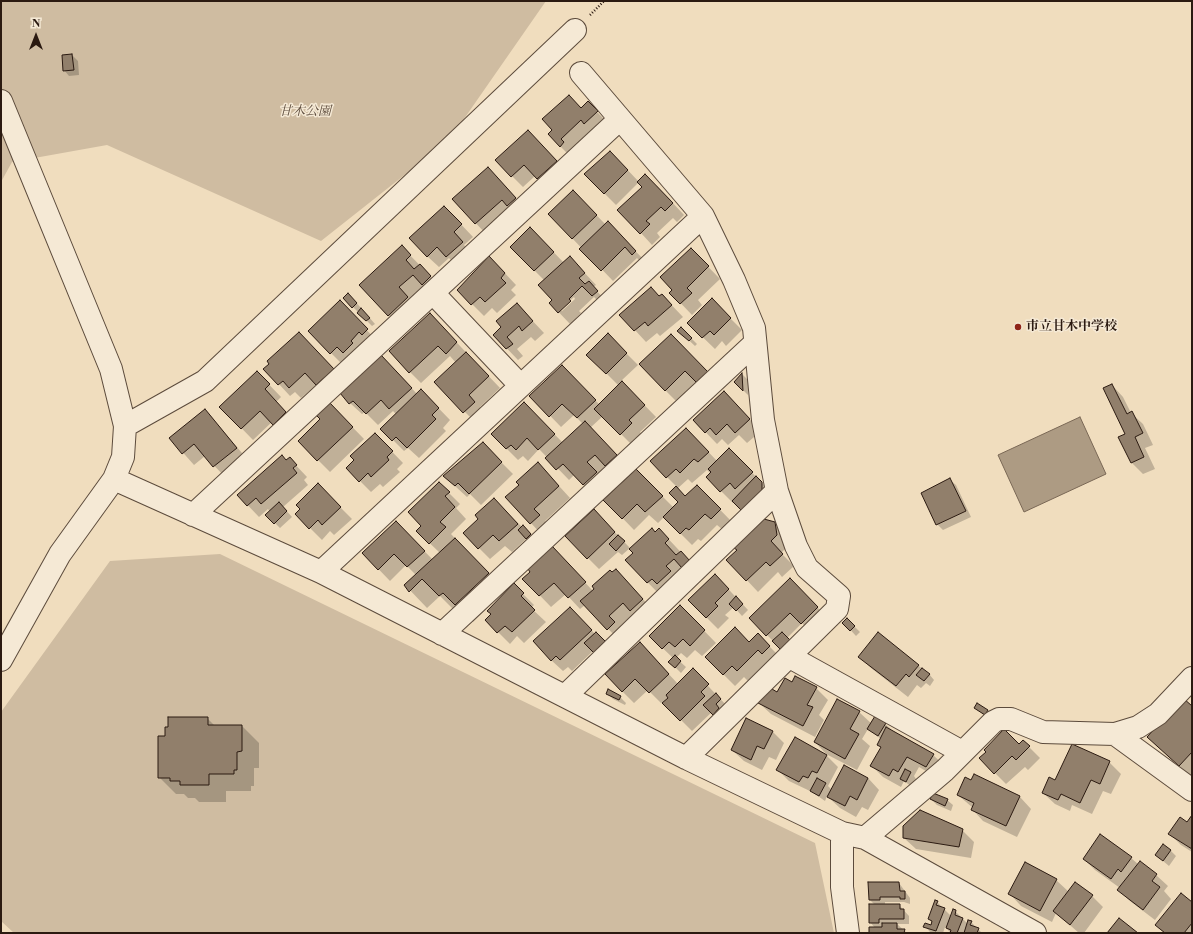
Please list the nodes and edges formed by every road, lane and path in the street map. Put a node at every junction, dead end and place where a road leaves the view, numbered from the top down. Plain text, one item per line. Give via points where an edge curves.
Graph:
1 (575, 30) dead end
2 (581, 73) dead end
3 (1, 101) edge
4 (620, 119) junction
5 (703, 216) junction
6 (433, 293) junction
7 (755, 343) junction
8 (520, 385) junction
9 (125, 426) junction
10 (114, 479) junction
11 (777, 491) junction
12 (194, 515) junction
13 (321, 572) junction
14 (442, 634) junction
15 (790, 657) junction
16 (1, 660) edge
17 (1192, 678) edge
18 (565, 696) junction
19 (1115, 734) junction
20 (962, 752) junction
21 (686, 758) junction
22 (1192, 790) edge
23 (842, 833) junction
24 (864, 838) junction
25 (848, 933) edge
26 (1034, 933) edge

1 - 9 street via 205,381
2 - 4 street
3 - 9 street via 112,369
4 - 5 street
4 - 6 street
5 - 7 street via 754,328
5 - 8 street
6 - 8 street
6 - 12 street
7 - 11 street via 763,420
7 - 14 street
8 - 13 street
9 - 10 street via 123,457
10 - 12 street
10 - 16 street via 60,554
11 - 15 street via 796,546 808,568 839,596 837,609
11 - 18 street
12 - 13 street
13 - 14 street
14 - 18 street
15 - 20 street
15 - 21 street
17 - 19 street via 1158,714 1138,727
18 - 21 street
19 - 20 street via 1043,732 1011,719 999,719
19 - 22 street
20 - 24 street via 945,770
21 - 23 street
23 - 24 street
23 - 25 street via 842,887
24 - 26 street

